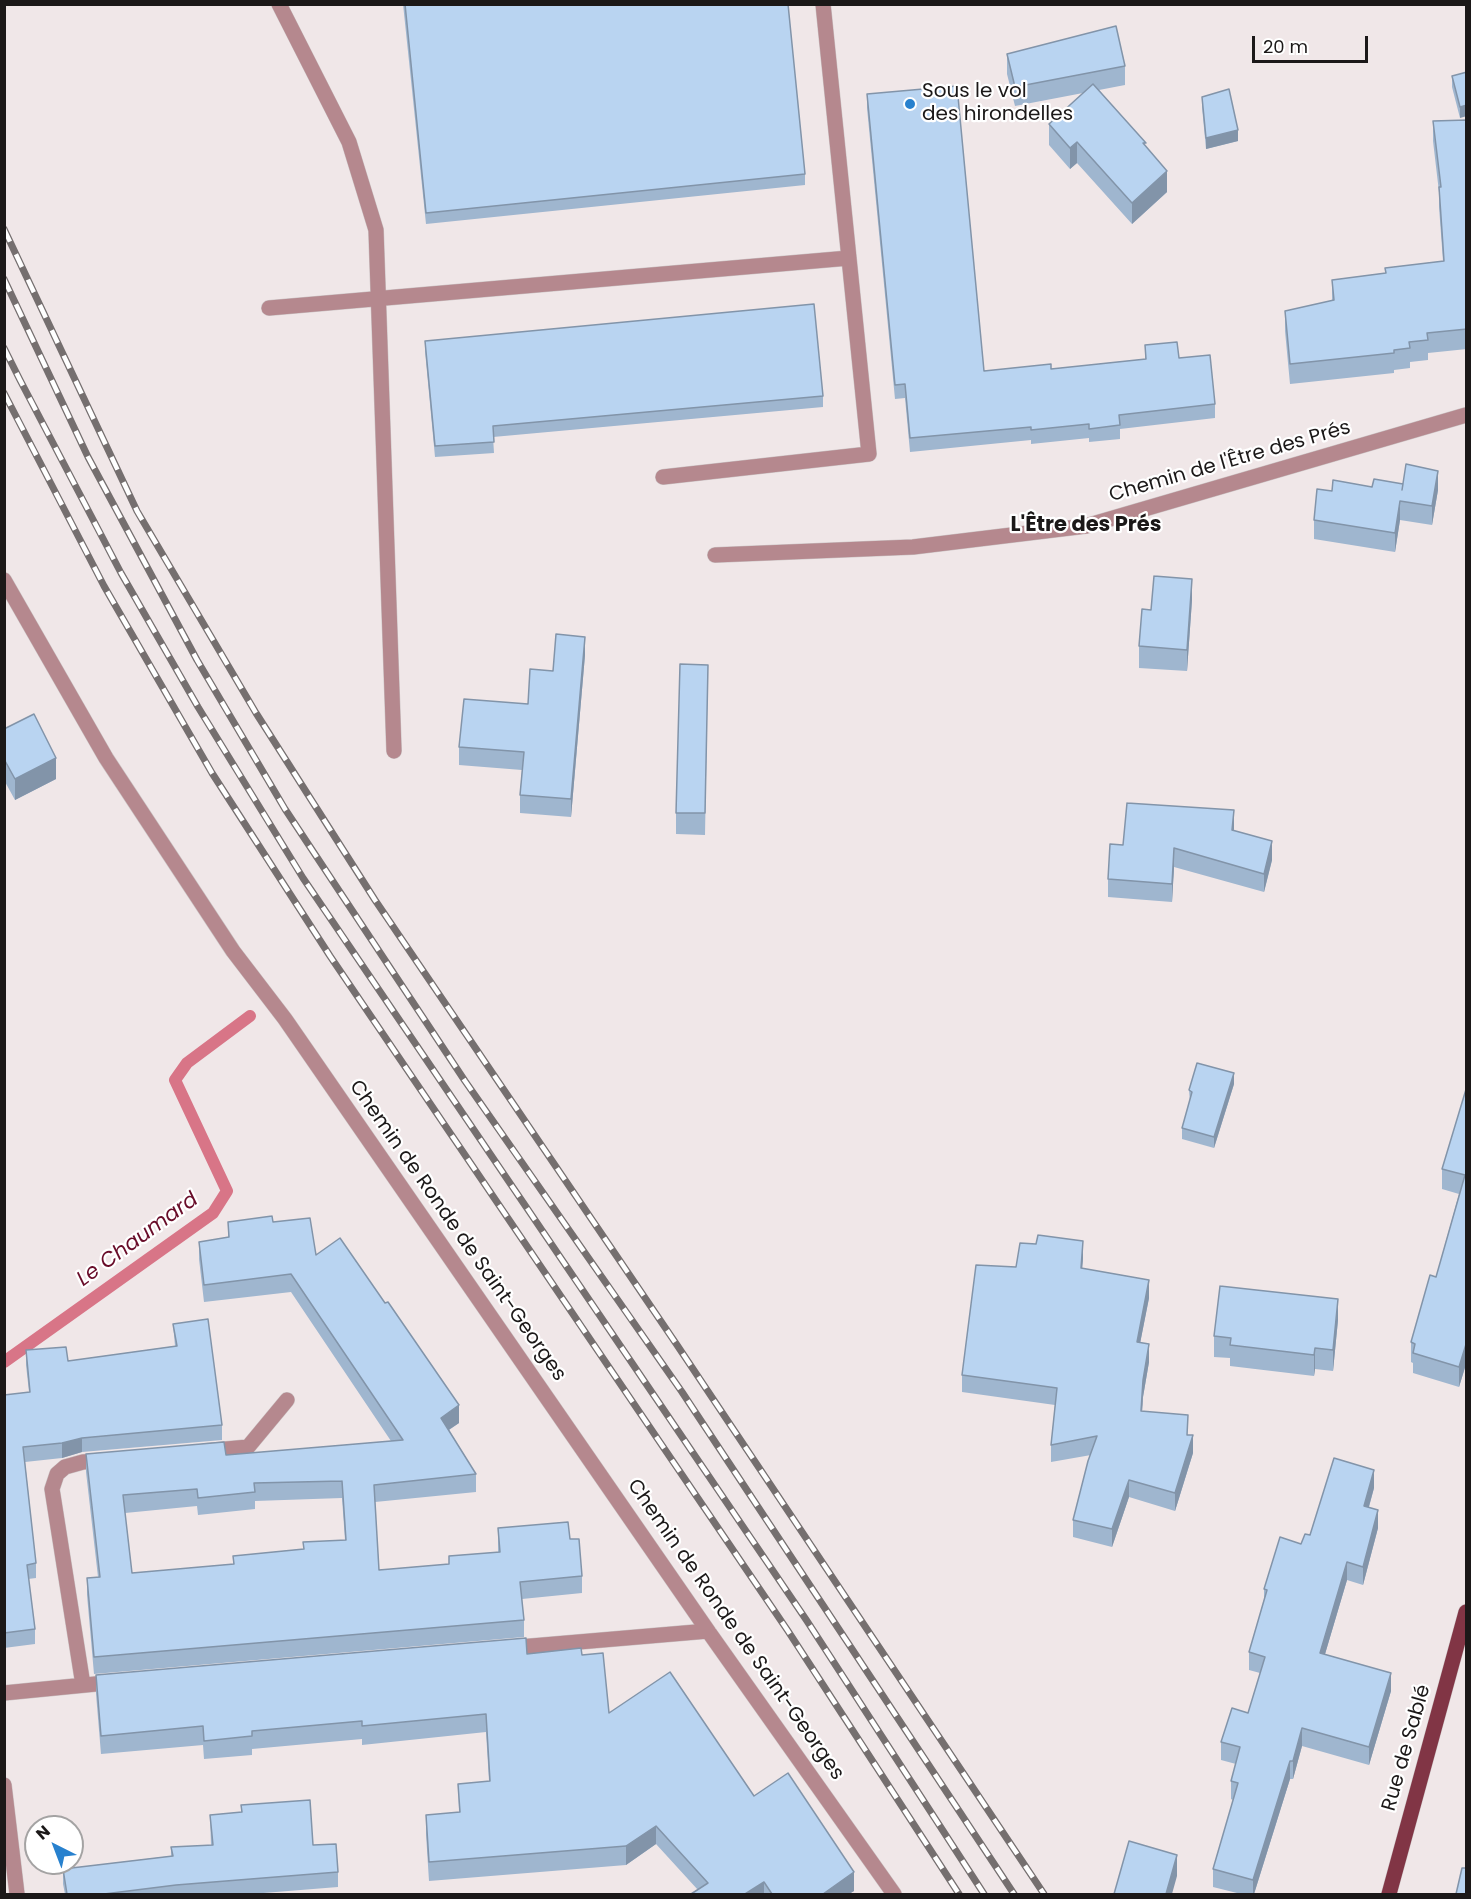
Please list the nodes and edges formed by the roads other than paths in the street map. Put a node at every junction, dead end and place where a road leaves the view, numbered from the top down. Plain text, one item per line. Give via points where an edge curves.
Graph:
1 (279, 4) edge
2 (823, 4) edge
3 (849, 258) junction
4 (378, 299) junction
5 (269, 308) dead end
6 (1467, 414) edge
7 (663, 477) dead end
8 (715, 555) dead end
9 (4, 580) edge
10 (393, 751) dead end
11 (287, 1400) dead end
12 (189, 1452) edge
13 (119, 1459) edge
14 (1467, 1612) edge
15 (708, 1631) junction
16 (489, 1650) edge
17 (131, 1681) edge
18 (83, 1685) junction
19 (4, 1693) edge
20 (4, 1785) edge
21 (17, 1894) edge
22 (894, 1894) edge
23 (1389, 1894) edge

1 - 4 street via 349,142 376,230
2 - 3 street
3 - 4 street
3 - 7 street via 868,454
4 - 5 street
4 - 10 street
6 - 8 street, Chemin de l'Être des Prés via 1086,526 913,547
9 - 15 street, Chemin de Ronde de Saint-Georges via 106,758 233,951 285,1019
11 - 12 street via 248,1447
13 - 18 street via 65,1467 51,1489
14 - 23 main road, Rue de Sablé
15 - 16 street
15 - 22 street, Chemin de Ronde de Saint-Georges
17 - 18 street
18 - 19 street
20 - 21 street

